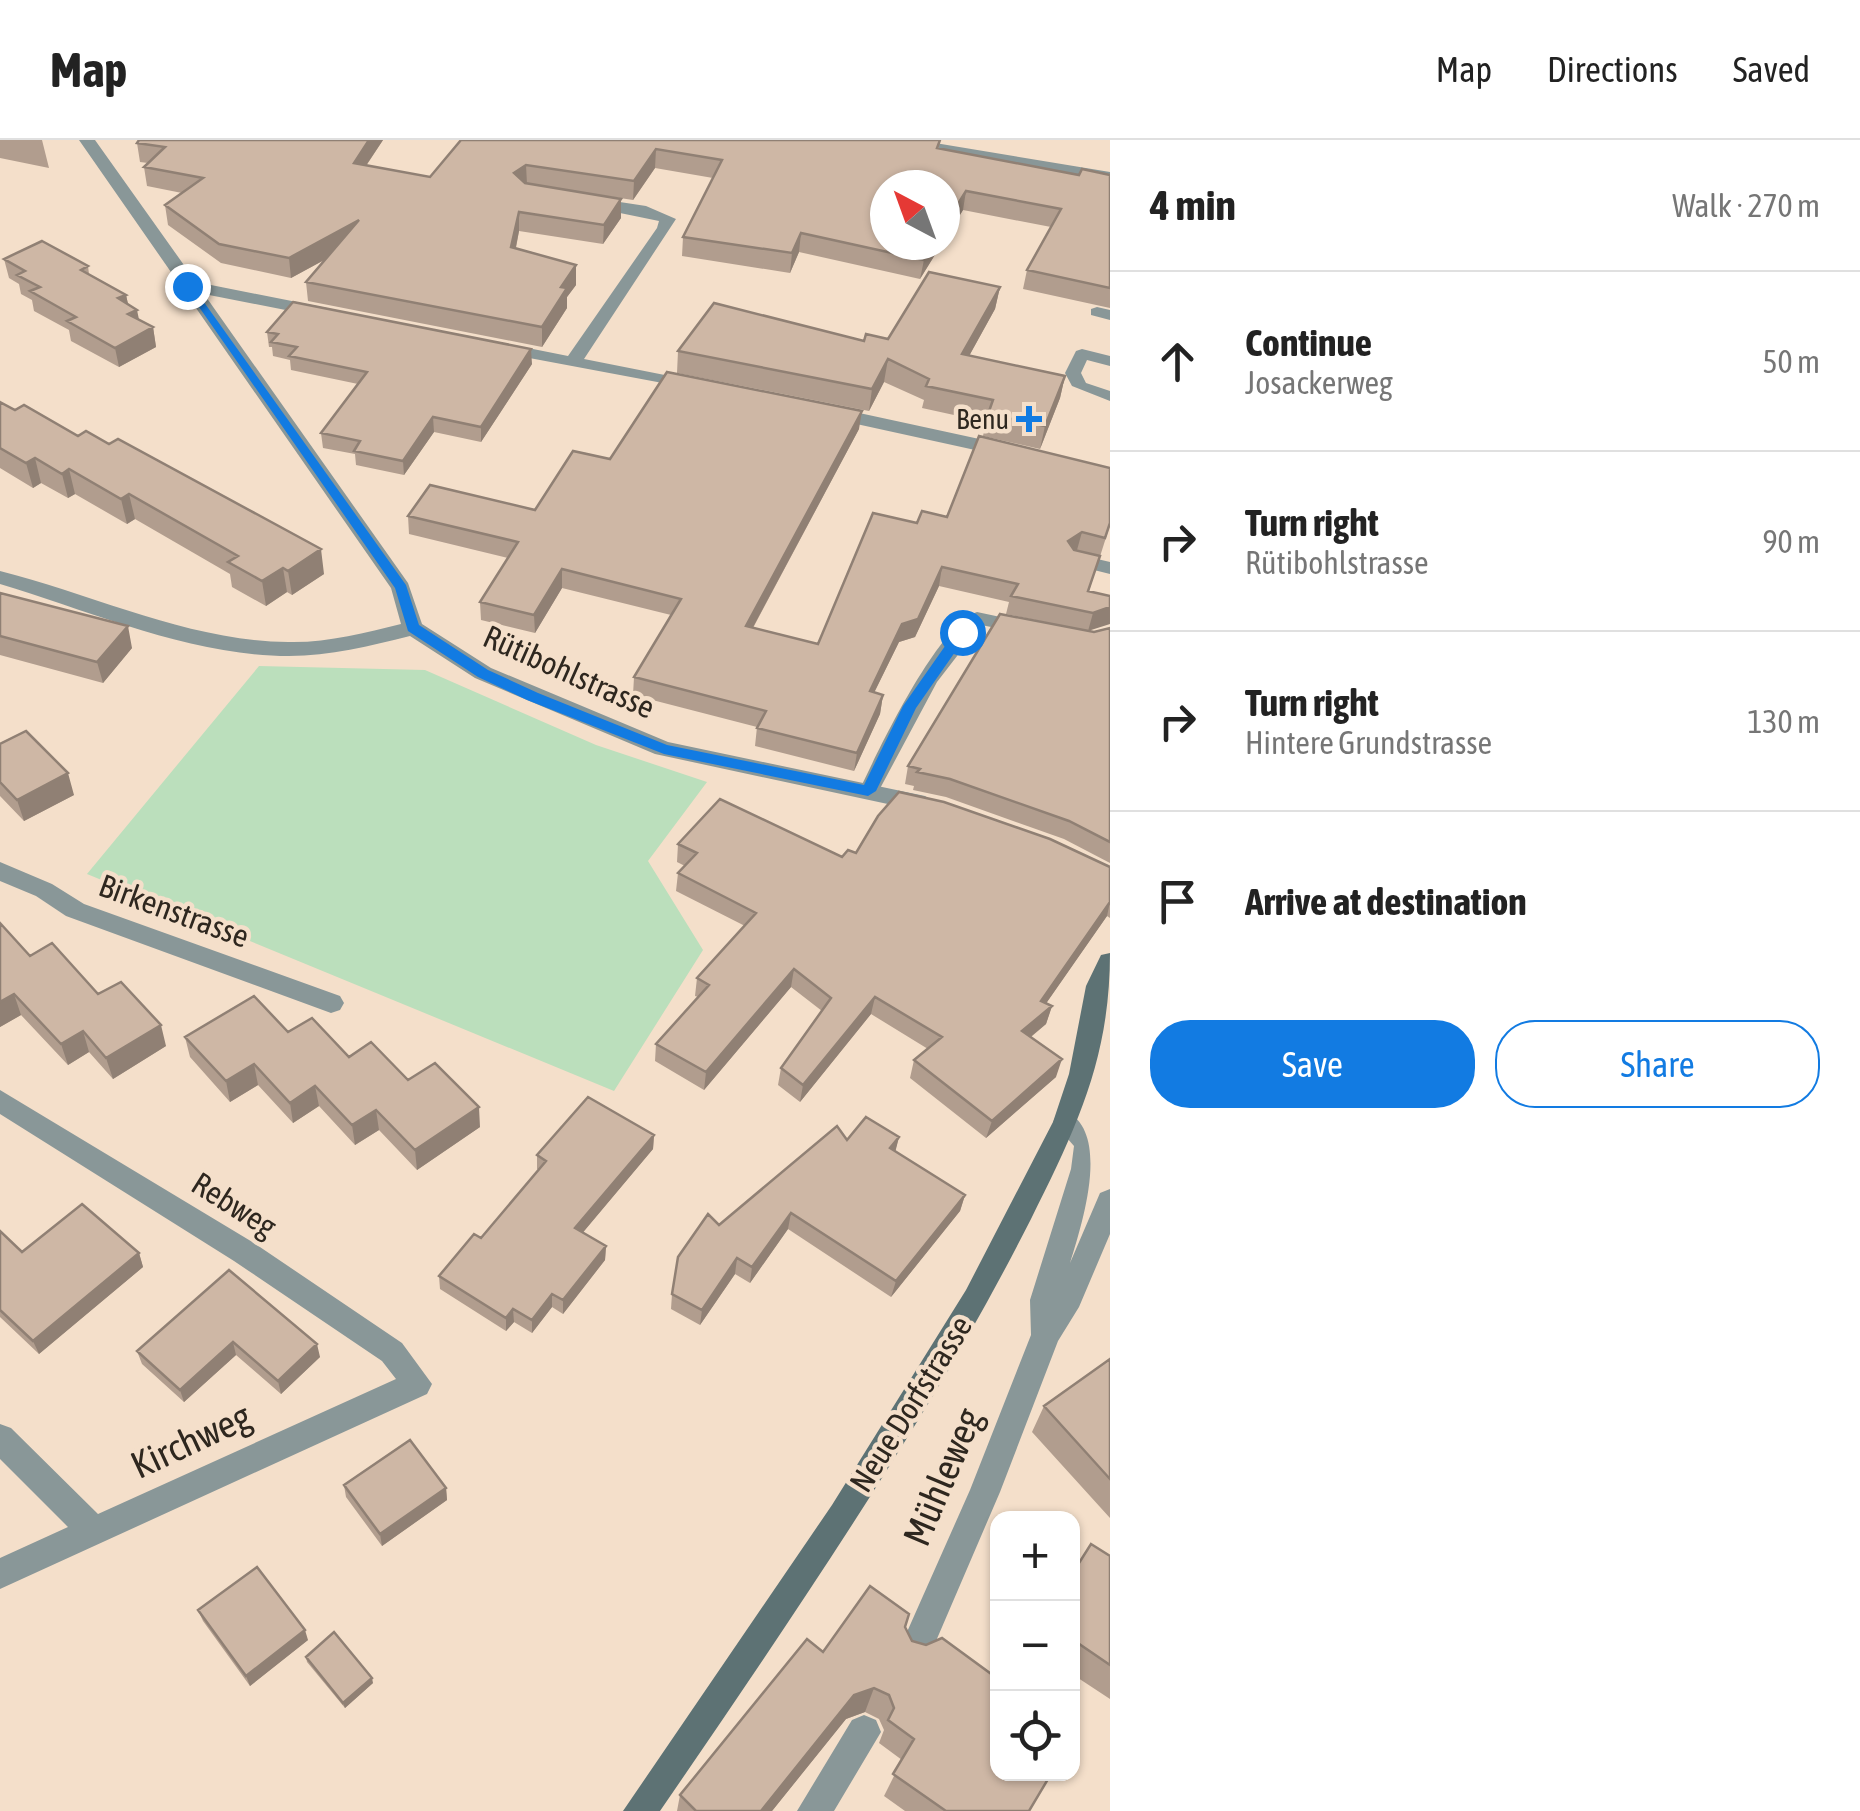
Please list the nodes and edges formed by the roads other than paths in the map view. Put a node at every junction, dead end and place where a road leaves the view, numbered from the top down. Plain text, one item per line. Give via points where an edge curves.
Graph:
1 (88, 140) edge
2 (889, 140) edge
3 (990, 147) edge
4 (1110, 178) edge
5 (576, 200) edge
6 (187, 286) junction
7 (341, 316) edge
8 (476, 343) edge
9 (1110, 361) edge
10 (572, 362) junction
11 (716, 390) edge
12 (1110, 396) edge
13 (810, 409) edge
14 (1035, 457) edge
15 (1076, 560) edge
16 (1110, 568) edge
17 (0, 578) edge
18 (413, 628) junction
19 (1035, 630) edge
20 (868, 791) junction
21 (945, 809) edge
22 (0, 871) edge
23 (1110, 962) edge
24 (331, 1003) dead end
25 (0, 1101) edge
26 (1066, 1122) junction
27 (1110, 1201) edge
28 (1046, 1335) junction
29 (417, 1384) joint
30 (0, 1438) edge
31 (93, 1531) junction
32 (0, 1574) edge
33 (915, 1650) edge
34 (864, 1732) edge
35 (640, 1811) edge
36 (814, 1811) edge

1 - 6 street
2 - 3 street
3 - 4 street
5 - 10 street via 668,219
6 - 7 street
6 - 18 street via 402,588
8 - 10 street
9 - 12 lane via 1082,354 1072,377 1086,390
10 - 11 street
13 - 14 street
15 - 16 lane
17 - 18 street via 190,632 278,649 361,642
18 - 20 street, Rütibohlstrasse via 483,673 629,737 714,762
19 - 20 lane via 981,618 970,625 910,706
20 - 21 street, Rütibohlstrasse
22 - 24 street, Birkenstrasse via 75,910
23 - 26 main road, Neue Dorfstrasse
25 - 29 street, Rebweg via 392,1352
26 - 28 street, Mühleweg via 1088,1146 1044,1300
26 - 35 main road, Neue Dorfstrasse via 976,1298 843,1515
27 - 28 street, Mühleweg
28 - 33 street, Mühleweg
29 - 31 street, Kirchweg
30 - 31 street
31 - 32 street, Kirchweg
34 - 36 street

